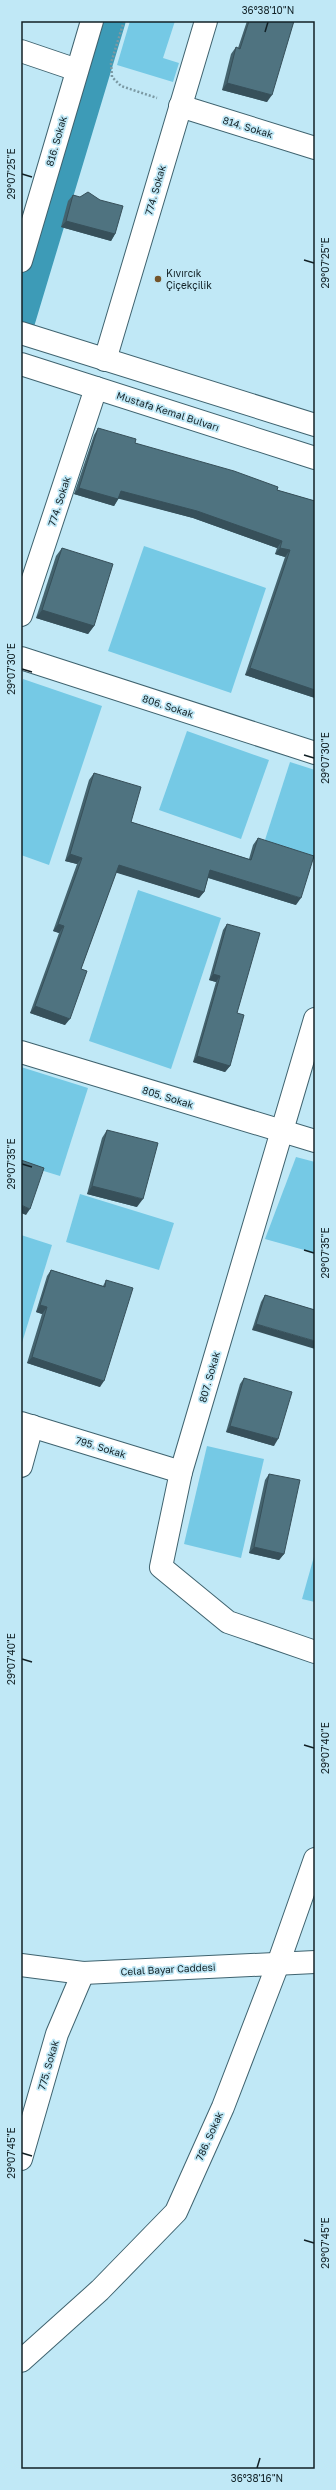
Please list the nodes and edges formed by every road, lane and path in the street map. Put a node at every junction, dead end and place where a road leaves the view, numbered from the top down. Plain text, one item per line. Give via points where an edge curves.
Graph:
1 (92, 21) edge
2 (124, 21) edge
3 (206, 21) edge
4 (21, 51) edge
5 (77, 70) junction
6 (180, 106) junction
7 (315, 148) edge
8 (21, 261) edge
9 (26, 334) edge
10 (105, 360) junction
11 (21, 364) edge
12 (96, 388) junction
13 (315, 425) edge
14 (315, 458) edge
15 (21, 615) edge
16 (21, 658) edge
17 (315, 753) edge
18 (315, 1019) edge
19 (21, 1052) edge
20 (281, 1132) junction
21 (315, 1141) edge
22 (27, 1425) edge
23 (21, 1466) edge
24 (181, 1472) junction
25 (315, 1652) edge
26 (315, 1859) edge
27 (315, 1962) edge
28 (278, 1964) junction
29 (21, 1965) edge
30 (83, 1973) junction
31 (21, 2159) edge
32 (21, 2361) edge

1 - 5 street, 816. Sokak
2 - 6 path via 111,63 112,78 121,86
3 - 6 street, 774. Sokak
4 - 5 street
5 - 8 street, 816. Sokak
6 - 7 street, 814. Sokak
6 - 10 street, 774. Sokak
9 - 10 street
10 - 13 street
11 - 12 street, Mustafa Kemal Bulvarı
12 - 14 street, Mustafa Kemal Bulvarı
12 - 15 street, 774. Sokak
16 - 17 street, 806. Sokak
18 - 20 street, 807. Sokak
19 - 20 street, 805. Sokak
20 - 21 street, 805. Sokak
20 - 24 street, 807. Sokak
22 - 23 street
22 - 24 street, 795. Sokak
24 - 25 street, 807. Sokak via 161,1567 228,1622
26 - 28 street, 786. Sokak
27 - 28 street, Celal Bayar Caddesi
28 - 30 street, Celal Bayar Caddesi
28 - 32 street, 786. Sokak via 222,2107 176,2212 100,2290
29 - 30 street, Celal Bayar Caddesi
30 - 31 street, 775. Sokak via 57,2034

